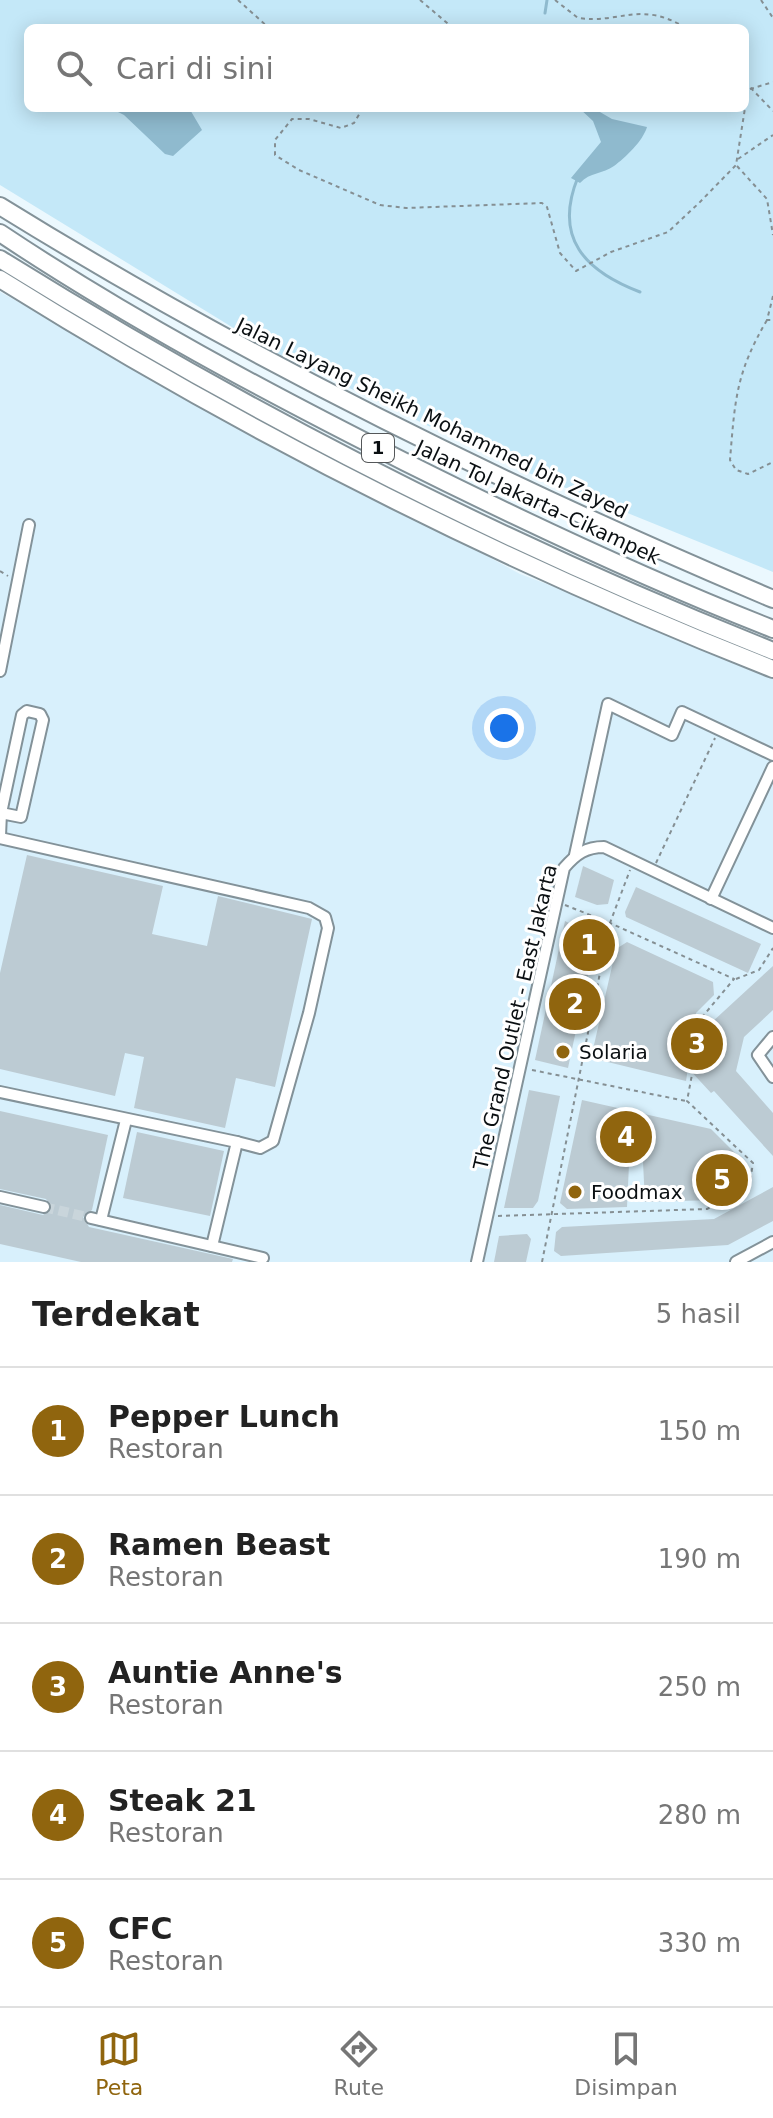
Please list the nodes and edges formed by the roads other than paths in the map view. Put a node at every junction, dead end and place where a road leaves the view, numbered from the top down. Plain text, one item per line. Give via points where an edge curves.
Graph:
1 (0, 206) edge
2 (0, 233) edge
3 (0, 259) edge
4 (0, 279) edge
5 (29, 525) dead end
6 (773, 599) edge
7 (773, 629) edge
8 (773, 651) edge
9 (773, 669) edge
10 (0, 671) edge
11 (773, 755) edge
12 (773, 767) edge
13 (1, 813) edge
14 (0, 837) edge
15 (575, 855) junction
16 (711, 899) junction
17 (773, 928) edge
18 (773, 1037) edge
19 (773, 1077) edge
20 (0, 1092) edge
21 (126, 1120) junction
22 (237, 1142) junction
23 (0, 1197) edge
24 (44, 1207) tunnel mouth
25 (773, 1242) edge
26 (212, 1246) junction
27 (263, 1258) dead end
28 (477, 1262) edge
29 (736, 1262) edge

1 - 6 highway, Jalan Layang Sheikh Mohammed bin Zayed / 1 via 123,282 306,383 610,530
2 - 7 highway, Jalan Tol Jakarta–Cikampek / 1 via 169,337 333,426 517,517
3 - 8 highway, Jalan Tol Jakarta–Cikampek / 1 via 190,374 422,495 535,550
4 - 9 highway, 1 via 233,417 395,500
5 - 10 lane
11 - 15 lane via 682,712 672,735 608,704
12 - 16 lane
13 - 13 lane via 21,817 43,720 40,714 22,715
13 - 14 lane
14 - 22 lane via 309,908 325,917 328,928 309,1013 273,1141 260,1148
15 - 16 lane, The Grand Outlet - East Jakarta via 604,847
15 - 28 lane, The Grand Outlet - East Jakarta via 564,868
16 - 17 lane, The Grand Outlet - East Jakarta
18 - 19 lane via 758,1055
20 - 21 lane
21 - 22 lane
21 - 26 lane via 96,1219
22 - 26 lane
23 - 24 lane
25 - 29 lane
26 - 27 lane

